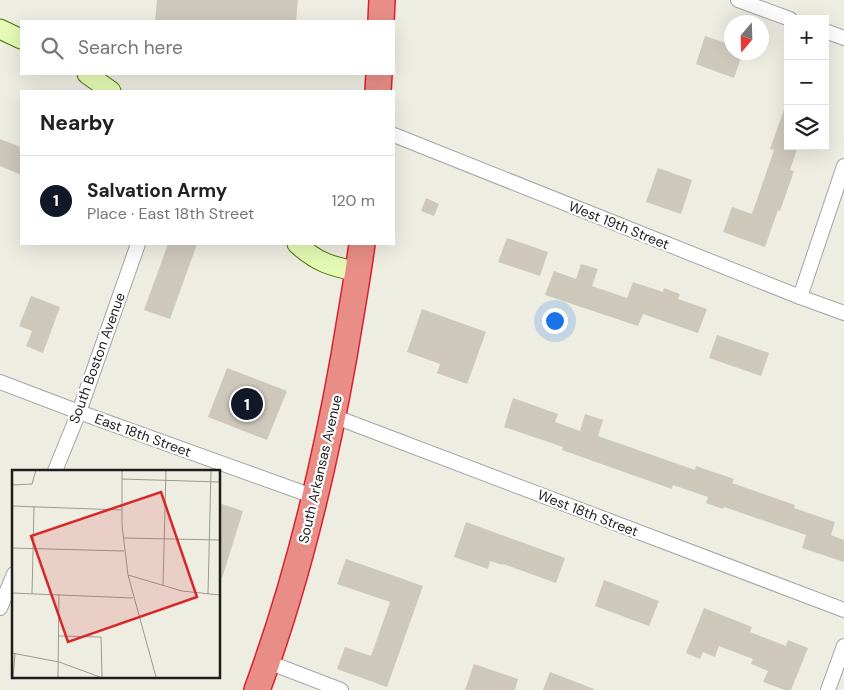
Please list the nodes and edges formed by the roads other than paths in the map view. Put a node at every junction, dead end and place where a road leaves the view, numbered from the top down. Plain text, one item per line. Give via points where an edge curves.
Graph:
1 (382, 0) edge
2 (738, 0) edge
3 (784, 17) edge
4 (381, 20) edge
5 (0, 29) edge
6 (829, 32) edge
7 (844, 38) edge
8 (20, 39) edge
9 (88, 75) edge
10 (379, 75) edge
11 (110, 90) edge
12 (378, 90) edge
13 (395, 135) edge
14 (844, 166) edge
15 (138, 245) edge
16 (298, 245) edge
17 (362, 245) edge
18 (358, 272) junction
19 (800, 297) junction
20 (844, 313) edge
21 (0, 382) edge
22 (78, 412) junction
23 (333, 416) junction
24 (55, 470) edge
25 (315, 496) junction
26 (12, 579) edge
27 (0, 608) edge
28 (844, 610) edge
29 (844, 646) edge
30 (268, 662) junction
31 (257, 690) edge
32 (341, 690) edge
33 (828, 690) edge

1 - 4 highway
2 - 3 street
5 - 8 street
6 - 7 street
9 - 11 street
10 - 12 highway
13 - 19 street, West 19th Street
14 - 19 street
15 - 22 street, South Boston Avenue
16 - 18 street via 328,265
17 - 18 highway, South Arkansas Avenue
18 - 23 highway, South Arkansas Avenue
19 - 20 street, West 19th Street
21 - 22 street, East 18th Street
22 - 24 street, South Boston Avenue
22 - 25 street, East 18th Street
23 - 25 highway, South Arkansas Avenue
23 - 28 street, West 18th Street
25 - 30 highway, South Arkansas Avenue
26 - 27 street
29 - 33 street
30 - 31 highway, South Arkansas Avenue
30 - 32 street

